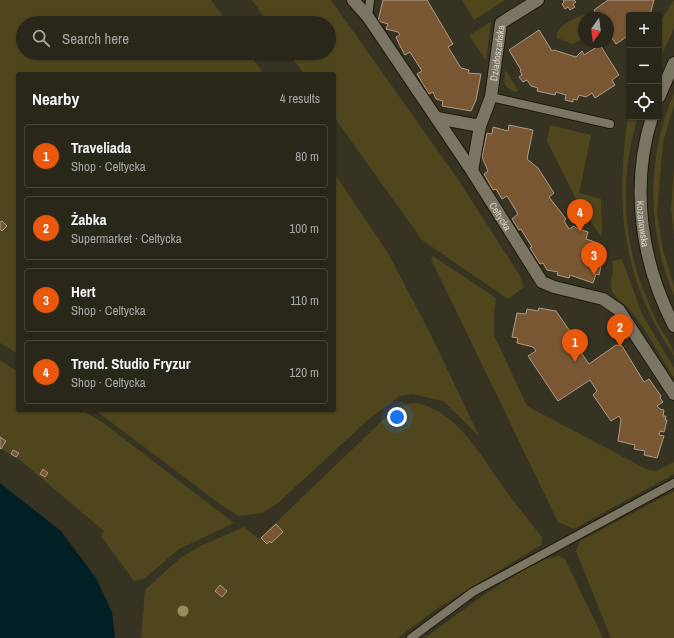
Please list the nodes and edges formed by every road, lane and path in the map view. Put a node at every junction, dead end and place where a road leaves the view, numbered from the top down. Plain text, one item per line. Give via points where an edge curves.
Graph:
1 (353, 0) edge
2 (370, 0) edge
3 (538, 0) edge
4 (368, 17) junction
5 (674, 63) edge
6 (662, 90) edge
7 (491, 97) junction
8 (437, 118) junction
9 (651, 120) edge
10 (610, 124) dead end
11 (480, 126) junction
12 (472, 171) junction
13 (674, 326) edge
14 (674, 394) edge
15 (674, 483) edge
16 (411, 638) edge

1 - 4 street, Celtycka
2 - 4 lane
3 - 7 street, Dziadoszańska via 501,22
4 - 8 street, Celtycka
5 - 6 street
7 - 10 lane
7 - 11 street, Dziadoszańska
8 - 11 street
8 - 12 street, Celtycka
9 - 13 street, Kozanowska via 642,166 640,206 648,259 662,301
11 - 12 street, Dziadoszańska
12 - 14 street, Celtycka via 542,282 603,299 619,310
15 - 16 lane via 473,592

